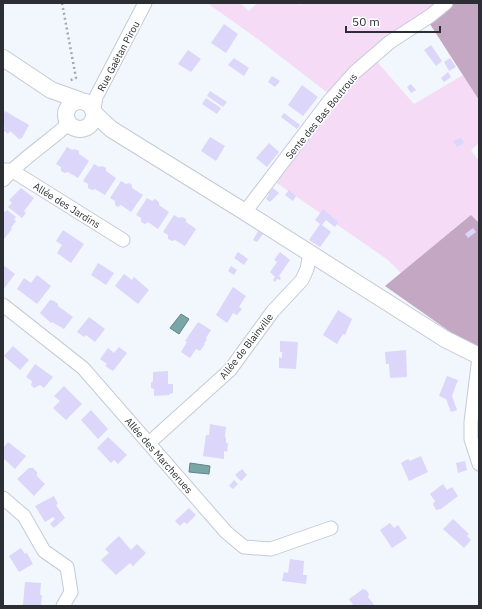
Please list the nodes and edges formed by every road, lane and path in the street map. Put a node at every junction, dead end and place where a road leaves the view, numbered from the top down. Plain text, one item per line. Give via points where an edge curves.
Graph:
1 (62, 3) edge
2 (139, 3) edge
3 (145, 3) edge
4 (446, 3) edge
5 (3, 58) edge
6 (76, 78) dead end
7 (52, 90) junction
8 (87, 106) junction
9 (72, 122) junction
10 (116, 132) junction
11 (6, 173) edge
12 (245, 212) junction
13 (123, 240) dead end
14 (310, 254) junction
15 (3, 305) edge
16 (479, 357) edge
17 (149, 443) junction
18 (479, 464) edge
19 (3, 498) edge
20 (331, 528) dead end
21 (63, 606) edge

1 - 6 path
2 - 8 street, Rue Gaëtan Pirou via 98,80 86,96
3 - 8 street, Rue Gaëtan Pirou via 96,97
4 - 12 street, Sente des Bas Boutrous via 390,42 355,72 330,100
5 - 7 street
7 - 8 street
7 - 9 street
8 - 9 street via 71,104 68,107
8 - 9 street via 92,123 85,128
8 - 10 street
9 - 10 street
9 - 11 street
10 - 12 street
11 - 13 street, Allée des Jardins
12 - 14 street
14 - 16 street via 445,339
14 - 17 street, Allée de Blainville via 302,280 273,311 230,370
15 - 17 street, Allée des Marcherues via 83,368
16 - 18 street via 471,439
17 - 20 street, Allée des Marcherues via 226,532 244,547 271,550
19 - 21 street via 24,516 44,551 67,568 71,592

